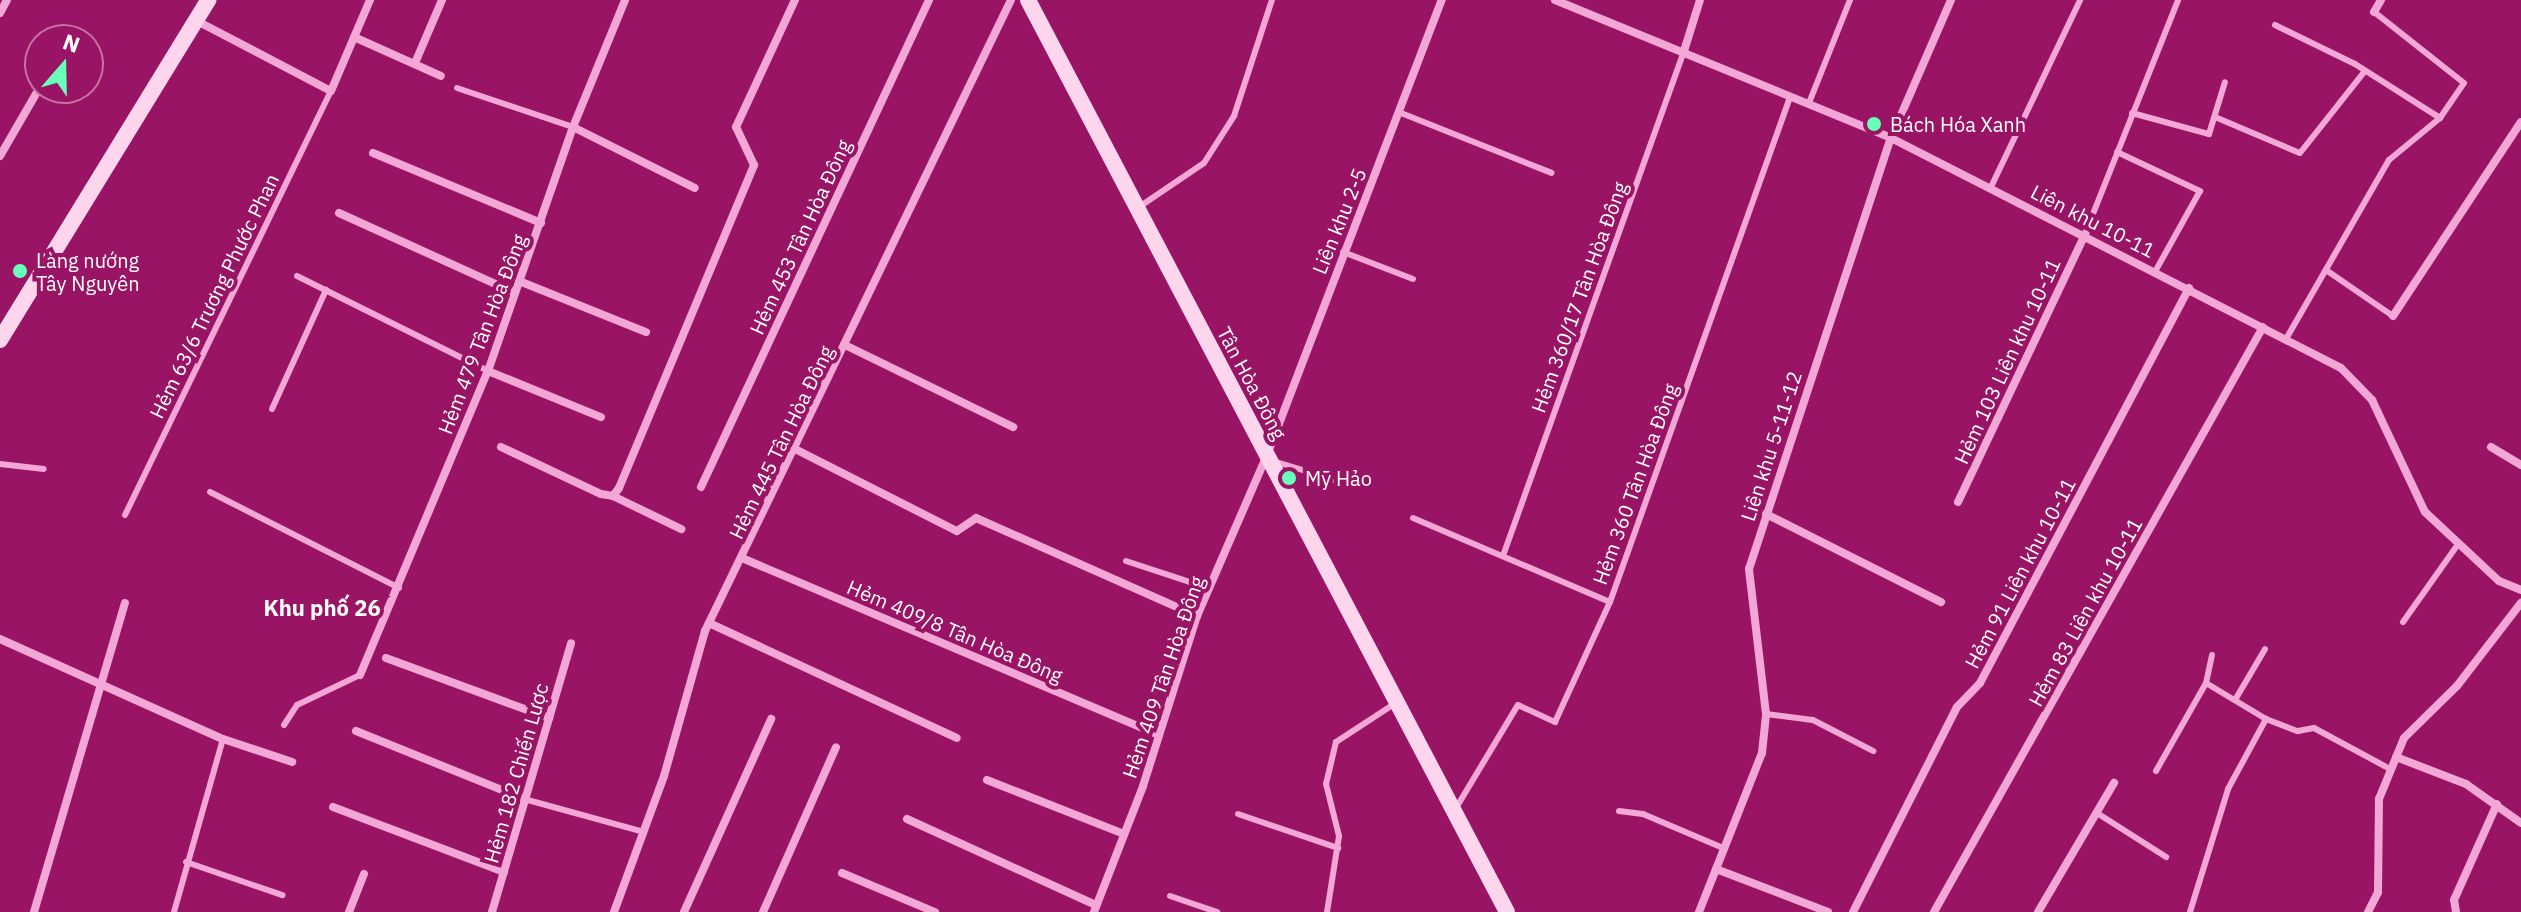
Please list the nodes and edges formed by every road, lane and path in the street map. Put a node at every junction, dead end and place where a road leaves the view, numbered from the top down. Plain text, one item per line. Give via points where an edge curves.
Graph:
1 (7, 0) edge
2 (208, 0) edge
3 (370, 0) edge
4 (442, 0) edge
5 (625, 0) edge
6 (795, 0) edge
7 (929, 0) edge
8 (1011, 0) edge
9 (1028, 0) edge
10 (1272, 0) edge
11 (1442, 0) edge
12 (1555, 0) edge
13 (1700, 0) edge
14 (1850, 0) edge
15 (1951, 0) edge
16 (2080, 0) edge
17 (2178, 0) edge
18 (2381, 0) edge
19 (2374, 12) joint
20 (0, 13) edge
21 (197, 21) junction
22 (2275, 25) dead end
23 (354, 37) junction
24 (1684, 51) junction
25 (415, 63) junction
26 (2365, 71) junction
27 (441, 76) dead end
28 (2225, 82) dead end
29 (457, 88) dead end
30 (331, 91) junction
31 (1790, 97) junction
32 (1809, 103) junction
33 (30, 104) edge
34 (1401, 113) junction
35 (2132, 113) junction
36 (2215, 117) junction
37 (2440, 118) junction
38 (2521, 122) edge
39 (573, 127) junction
40 (1891, 138) junction
41 (2117, 152) junction
42 (373, 153) dead end
43 (0, 156) edge
44 (1552, 173) dead end
45 (1991, 187) junction
46 (695, 188) dead end
47 (1137, 208) junction
48 (339, 213) dead end
49 (541, 223) junction
50 (2085, 234) junction
51 (1343, 252) junction
52 (2156, 270) junction
53 (2326, 270) junction
54 (297, 276) dead end
55 (1413, 279) dead end
56 (519, 281) junction
57 (2189, 288) junction
58 (326, 290) junction
59 (515, 293) junction
60 (2393, 316) joint
61 (2263, 327) junction
62 (646, 332) dead end
63 (2286, 339) junction
64 (0, 340) edge
65 (847, 346) junction
66 (488, 371) junction
67 (272, 409) dead end
68 (601, 417) dead end
69 (1013, 427) dead end
70 (501, 447) dead end
71 (2491, 447) dead end
72 (797, 450) junction
73 (1268, 457) junction
74 (0, 464) edge
75 (2521, 465) edge
76 (44, 469) dead end
77 (1345, 483) dead end
78 (701, 487) dead end
79 (210, 492) dead end
80 (613, 496) junction
81 (1958, 502) dead end
82 (1766, 514) junction
83 (125, 515) dead end
84 (1413, 518) dead end
85 (681, 529) dead end
86 (2459, 543) junction
87 (1504, 553) junction
88 (742, 558) junction
89 (1126, 561) dead end
90 (1208, 588) junction
91 (400, 589) junction
92 (2521, 590) edge
93 (1610, 602) junction
94 (1941, 602) dead end
95 (125, 603) dead end
96 (2521, 603) edge
97 (1197, 616) junction
98 (2403, 622) dead end
99 (709, 623) junction
100 (0, 639) edge
101 (571, 643) dead end
102 (2265, 649) dead end
103 (2212, 655) dead end
104 (386, 658) dead end
105 (360, 675) joint
106 (2206, 683) junction
107 (102, 686) junction
108 (2235, 700) junction
109 (1397, 702) junction
110 (1766, 714) junction
111 (549, 718) junction
112 (771, 719) dead end
113 (2266, 719) junction
114 (284, 725) dead end
115 (356, 731) dead end
116 (1156, 734) junction
117 (957, 738) dead end
118 (223, 739) junction
119 (836, 747) dead end
120 (1873, 751) dead end
121 (2396, 757) junction
122 (292, 762) dead end
123 (2390, 769) junction
124 (2156, 771) dead end
125 (987, 780) dead end
126 (2114, 783) dead end
127 (524, 799) junction
128 (2497, 804) junction
129 (333, 807) dead end
130 (1619, 811) dead end
131 (1454, 812) junction
132 (2097, 813) junction
133 (1238, 814) dead end
134 (907, 819) dead end
135 (2521, 823) edge
136 (644, 832) junction
137 (1124, 834) junction
138 (1338, 848) junction
139 (1723, 848) junction
140 (2166, 857) dead end
141 (186, 862) junction
142 (1716, 869) junction
143 (504, 872) junction
144 (842, 873) dead end
145 (364, 874) dead end
146 (282, 895) dead end
147 (1170, 896) dead end
148 (1095, 908) edge
149 (34, 912) edge
150 (174, 912) edge
151 (349, 912) edge
152 (492, 912) edge
153 (614, 912) edge
154 (684, 912) edge
155 (763, 912) edge
156 (935, 912) edge
157 (1217, 912) edge
158 (1327, 912) edge
159 (1507, 912) edge
160 (1699, 912) edge
161 (1828, 912) edge
162 (1853, 912) edge
163 (1934, 912) edge
164 (2038, 912) edge
165 (2190, 912) edge
166 (2368, 912) edge
167 (2456, 912) edge

1 - 20 street
2 - 21 street
3 - 23 street
4 - 25 street
5 - 39 street, Hẻm 479 Tân Hòa Đông
6 - 80 street via 736,127 754,165
7 - 78 street, Hẻm 453 Tân Hòa Đông
8 - 65 street, Hẻm 445 Tân Hòa Đông
9 - 47 street, Tân Hòa Đông
10 - 47 lane via 1234,116 1204,163
11 - 34 street, Liên khu 2-5
12 - 24 street, Liên khu 10-11
13 - 24 street
14 - 32 lane
15 - 40 street, Liên khu 5-11-12
16 - 45 lane
17 - 35 lane
18 - 19 street
19 - 37 lane via 2464,83
21 - 30 street
21 - 64 street
22 - 26 lane
23 - 25 street
23 - 30 street
24 - 31 street, Liên khu 10-11
24 - 87 lane, Hẻm 360/17 Tân Hòa Đông
25 - 27 street
26 - 36 lane via 2316,141 2300,153
26 - 37 lane
28 - 36 lane
29 - 39 lane
30 - 83 lane, Hẻm 63/6 Trương Phước Phan
31 - 32 street, Liên khu 10-11
31 - 93 lane, Hẻm 360 Tân Hòa Đông
32 - 40 street, Liên khu 10-11
33 - 43 street
34 - 44 lane
34 - 51 street, Liên khu 2-5
35 - 36 lane via 2209,134
35 - 41 lane
37 - 53 lane via 2389,160
38 - 60 street
39 - 46 street
39 - 49 street, Hẻm 479 Tân Hòa Đông
40 - 45 street, Liên khu 10-11
40 - 82 street, Liên khu 5-11-12
41 - 50 lane
41 - 52 lane via 2200,191
42 - 49 street
45 - 50 street, Liên khu 10-11
47 - 73 street, Tân Hòa Đông
48 - 59 street
49 - 56 street, Hẻm 479 Tân Hòa Đông
50 - 52 street, Liên khu 10-11
50 - 81 street, Hẻm 103 Liên khu 10-11
51 - 55 lane
51 - 73 street, Liên khu 2-5
52 - 57 street, Liên khu 10-11
53 - 60 lane
53 - 63 lane
54 - 58 lane
56 - 59 street, Hẻm 479 Tân Hòa Đông
56 - 62 street
57 - 61 street, Liên khu 10-11
57 - 162 street, Hẻm 91 Liên khu 10-11 via 1980,683 1957,707
58 - 66 lane
58 - 67 lane
59 - 66 street, Hẻm 479 Tân Hòa Đông
61 - 63 street, Liên khu 10-11
61 - 163 street, Hẻm 83 Liên khu 10-11
63 - 86 street, Liên khu 10-11 via 2341,368 2372,400 2425,512
65 - 69 street
65 - 72 street, Hẻm 445 Tân Hòa Đông
66 - 68 street
66 - 91 street, Hẻm 479 Tân Hòa Đông
70 - 80 street
71 - 75 street
72 - 88 street, Hẻm 445 Tân Hòa Đông
72 - 97 street via 957,531 976,518
73 - 77 lane
73 - 90 street, Hẻm 409 Tân Hòa Đông
73 - 109 street, Tân Hòa Đông
74 - 76 lane
79 - 91 lane
80 - 85 street
82 - 94 street
82 - 110 street, Liên khu 5-11-12 via 1749,569
84 - 87 lane
86 - 92 street, Liên khu 10-11 via 2499,581
86 - 98 lane
87 - 93 lane
88 - 99 street, Hẻm 445 Tân Hòa Đông
88 - 116 street, Hẻm 409/8 Tân Hòa Đông
89 - 90 lane
90 - 97 street, Hẻm 409 Tân Hòa Đông
91 - 105 street, Hẻm 479 Tân Hòa Đông
93 - 131 lane, Hẻm 360 Tân Hòa Đông via 1555,722 1518,705
95 - 107 street
96 - 121 street via 2457,686 2404,738
97 - 116 street, Hẻm 409 Tân Hòa Đông
99 - 117 street
99 - 136 street, Hẻm 445 Tân Hòa Đông
100 - 107 street
101 - 111 street, Hẻm 182 Chiến Lược
102 - 108 lane
103 - 106 lane
104 - 111 street
105 - 114 lane via 297,705
106 - 108 lane
106 - 124 lane
107 - 118 street
107 - 149 street
108 - 113 lane
109 - 131 street, Tân Hòa Đông
109 - 138 lane via 1336,742 1326,784
110 - 120 lane via 1813,720
110 - 139 street, Liên khu 5-11-12 via 1762,753
111 - 127 street, Hẻm 182 Chiến Lược
112 - 154 street
113 - 123 lane via 2322,731
113 - 165 lane via 2228,789
115 - 127 street
116 - 137 street, Hẻm 409 Tân Hòa Đông
118 - 122 street
118 - 141 lane
119 - 155 street
121 - 123 street
121 - 128 street via 2466,784
123 - 166 street via 2379,799 2378,892
125 - 137 street
126 - 132 street
127 - 136 lane
127 - 143 street, Hẻm 182 Chiến Lược
128 - 135 street
128 - 167 street via 2454,900
129 - 143 street
130 - 139 lane via 1643,814
131 - 159 street, Tân Hòa Đông
132 - 140 lane
132 - 164 street
133 - 138 lane
134 - 148 street
136 - 153 street, Hẻm 445 Tân Hòa Đông
137 - 148 street, Hẻm 409 Tân Hòa Đông
138 - 158 lane
139 - 142 street, Liên khu 5-11-12
141 - 146 lane
141 - 150 lane
142 - 160 street, Liên khu 5-11-12
142 - 161 street
143 - 152 street, Hẻm 182 Chiến Lược
144 - 156 street
145 - 151 street
147 - 157 lane

